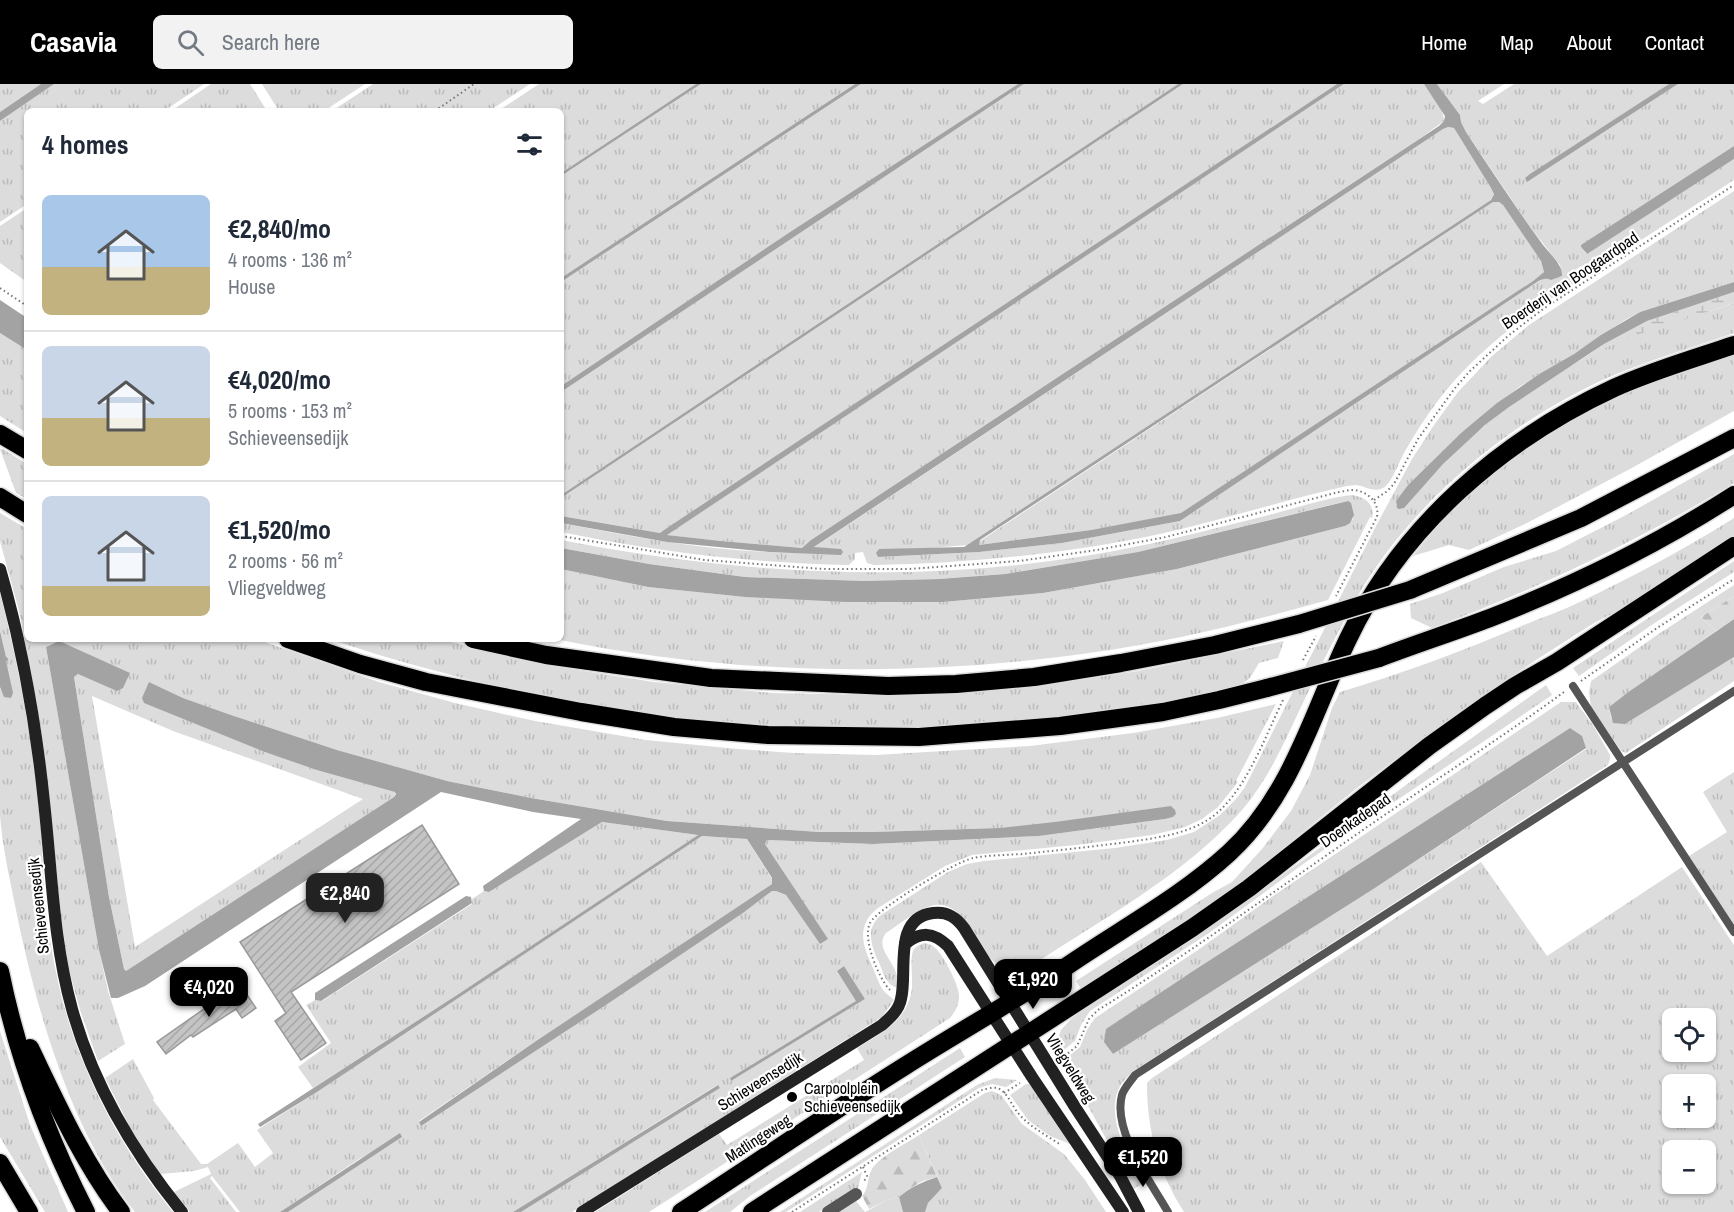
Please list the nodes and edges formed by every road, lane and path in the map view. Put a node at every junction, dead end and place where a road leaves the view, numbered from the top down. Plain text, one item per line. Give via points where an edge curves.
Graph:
1 (474, 84) edge
2 (439, 108) edge
3 (1734, 185) edge
4 (0, 288) edge
5 (24, 304) edge
6 (1734, 345) edge
7 (0, 434) edge
8 (1734, 438) edge
9 (24, 448) edge
10 (1734, 495) edge
11 (4, 500) edge
12 (1374, 500) dead end
13 (24, 512) edge
14 (1734, 546) edge
15 (0, 569) edge
16 (1734, 579) edge
17 (297, 642) edge
18 (487, 642) edge
19 (1573, 686) junction
20 (1734, 691) edge
21 (1623, 762) junction
22 (1734, 932) edge
23 (905, 944) junction
24 (0, 971) edge
25 (6, 1001) junction
26 (1011, 1003) junction
27 (992, 1014) junction
28 (1030, 1034) junction
29 (1012, 1045) junction
30 (1050, 1065) junction
31 (1032, 1077) junction
32 (1004, 1093) junction
33 (1066, 1149) dead end
34 (0, 1163) edge
35 (863, 1167) junction
36 (856, 1194) joint
37 (29, 1212) edge
38 (86, 1212) edge
39 (121, 1212) edge
40 (182, 1212) edge
41 (582, 1212) edge
42 (681, 1212) edge
43 (752, 1212) edge
44 (792, 1212) edge
45 (828, 1212) edge
46 (1123, 1212) edge
47 (1139, 1212) edge
48 (1168, 1212) edge

1 - 2 path
3 - 12 path, Boerderij van Boogaardpad via 1543,309 1508,336 1455,388 1418,439 1394,484
4 - 5 path
6 - 26 highway, Matlingeweg via 1608,391 1515,445 1476,475 1414,538 1376,590 1350,635 1287,777 1244,838 1186,888
7 - 9 highway
8 - 18 highway, bridge via 1581,518 1410,590 1299,624 1121,663 1034,677 888,686 711,678 546,655
10 - 17 highway, bridge via 1649,545 1572,583 1379,658 1163,712 1060,726 919,737 768,735 674,727 426,682
11 - 13 highway
14 - 28 highway via 1485,706 1393,773 1249,888
15 - 40 street, Schieveensedijk via 33,717 56,931 72,1010 112,1108 162,1188
16 - 19 path, Doenkadepad
19 - 21 lane
19 - 30 path, Doenkadepad via 1098,1010 1089,1019 1077,1046
20 - 21 lane
21 - 22 lane
21 - 48 lane via 1136,1075 1123,1093 1120,1112 1125,1134
23 - 26 street, Schieveensedijk via 911,924 917,919 936,913 953,916
23 - 27 street via 922,935 939,938
23 - 41 street, Schieveensedijk via 901,1000 891,1018
24 - 25 highway
25 - 38 highway via 49,1132
25 - 39 highway via 87,1162
26 - 27 highway, Matlingeweg
26 - 28 street, Vliegveldweg
27 - 29 street
27 - 42 highway, Matlingeweg
28 - 29 highway
28 - 30 street, Vliegveldweg
29 - 31 street
29 - 43 highway
30 - 47 street, Vliegveldweg
31 - 32 path
31 - 46 street
32 - 33 path via 1028,1123
32 - 35 path via 997,1088 982,1090
34 - 37 highway
35 - 36 path via 867,1176
35 - 44 path
36 - 45 street

